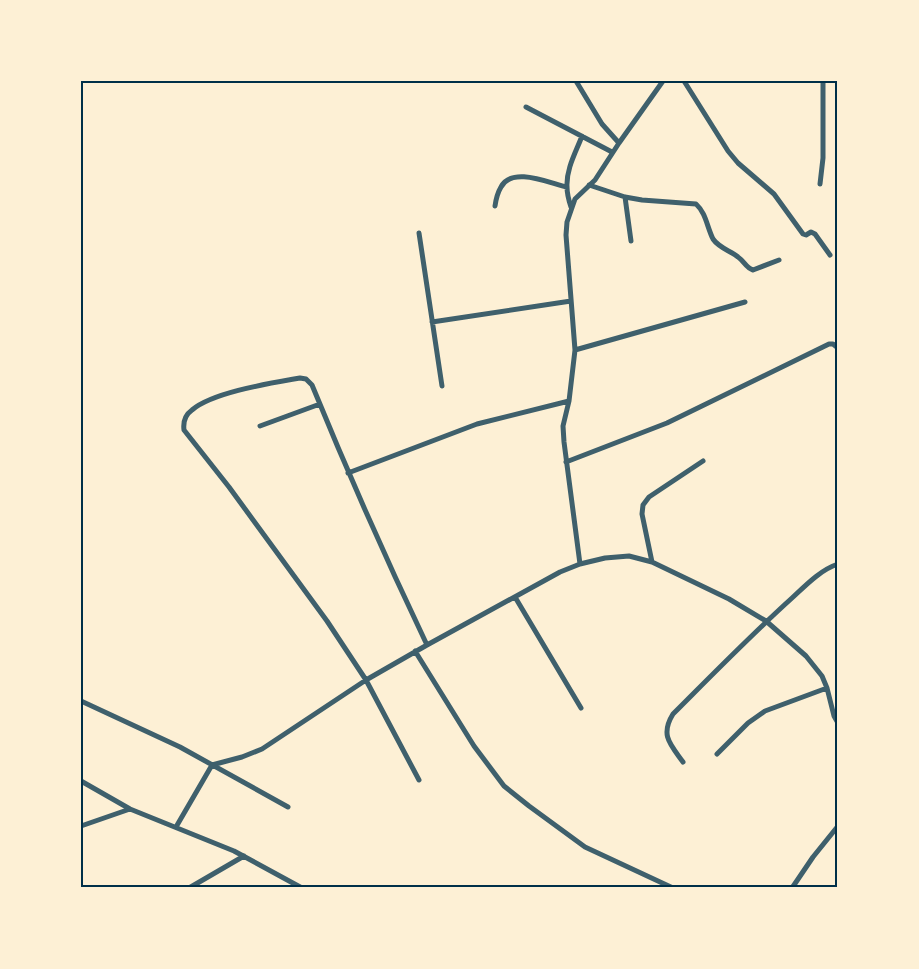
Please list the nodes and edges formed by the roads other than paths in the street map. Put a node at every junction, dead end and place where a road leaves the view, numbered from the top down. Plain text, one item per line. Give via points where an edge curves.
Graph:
1 (576, 81) edge
2 (663, 81) edge
3 (684, 81) edge
4 (823, 81) edge
5 (526, 107) dead end
6 (582, 136) junction
7 (619, 142) junction
8 (612, 152) junction
9 (820, 184) dead end
10 (589, 185) junction
11 (567, 187) junction
12 (625, 197) junction
13 (495, 206) dead end
14 (571, 207) junction
15 (419, 233) dead end
16 (631, 241) dead end
17 (830, 255) dead end
18 (779, 260) dead end
19 (571, 301) junction
20 (745, 302) dead end
21 (432, 322) junction
22 (838, 348) edge
23 (575, 350) junction
24 (442, 386) dead end
25 (569, 401) junction
26 (320, 404) junction
27 (260, 426) dead end
28 (703, 461) dead end
29 (566, 462) junction
30 (348, 474) junction
31 (652, 562) junction
32 (580, 564) junction
33 (838, 564) edge
34 (515, 597) junction
35 (766, 621) junction
36 (427, 645) junction
37 (415, 651) junction
38 (366, 680) junction
39 (828, 688) junction
40 (81, 701) edge
41 (581, 708) dead end
42 (838, 722) edge
43 (717, 754) dead end
44 (683, 762) dead end
45 (212, 766) junction
46 (418, 780) dead end
47 (81, 781) edge
48 (288, 807) dead end
49 (130, 809) junction
50 (81, 826) edge
51 (838, 826) edge
52 (176, 827) junction
53 (244, 856) junction
54 (189, 888) edge
55 (302, 888) edge
56 (673, 888) edge
57 (792, 888) edge

1 - 7 street via 599,119
2 - 7 street
3 - 17 street via 733,157 774,194 803,234 815,234
4 - 9 street
5 - 6 street
6 - 8 street
6 - 11 street via 570,167
7 - 8 street
8 - 10 street
10 - 12 street
10 - 14 street
11 - 13 street via 519,175 504,182
11 - 14 street
12 - 16 street
12 - 18 street via 696,204 714,240 750,269
14 - 19 street via 566,235
15 - 21 street
19 - 21 street
19 - 23 street
20 - 23 street
21 - 24 street
22 - 29 street via 829,344 668,423
23 - 25 street
25 - 29 street via 563,426
25 - 30 street via 476,424
26 - 27 street
26 - 30 street
26 - 38 street via 306,379 267,384 228,394 192,409 183,422 184,430 321,613
28 - 31 street via 649,497 643,505
29 - 32 street
30 - 36 street
31 - 32 street via 629,556
31 - 35 street via 729,599
32 - 34 street
33 - 35 street via 808,584
34 - 36 street
34 - 41 street
35 - 39 street via 806,656
35 - 44 street via 667,723 669,743
36 - 37 street
37 - 38 street
37 - 56 street via 474,746 504,786 585,847
38 - 45 street via 262,748
38 - 46 street
39 - 42 street
39 - 43 street via 765,711
40 - 45 street via 180,747
45 - 48 street
45 - 52 street
47 - 49 street
49 - 50 street
49 - 52 street
51 - 57 street
52 - 53 street
53 - 54 street
53 - 55 street

